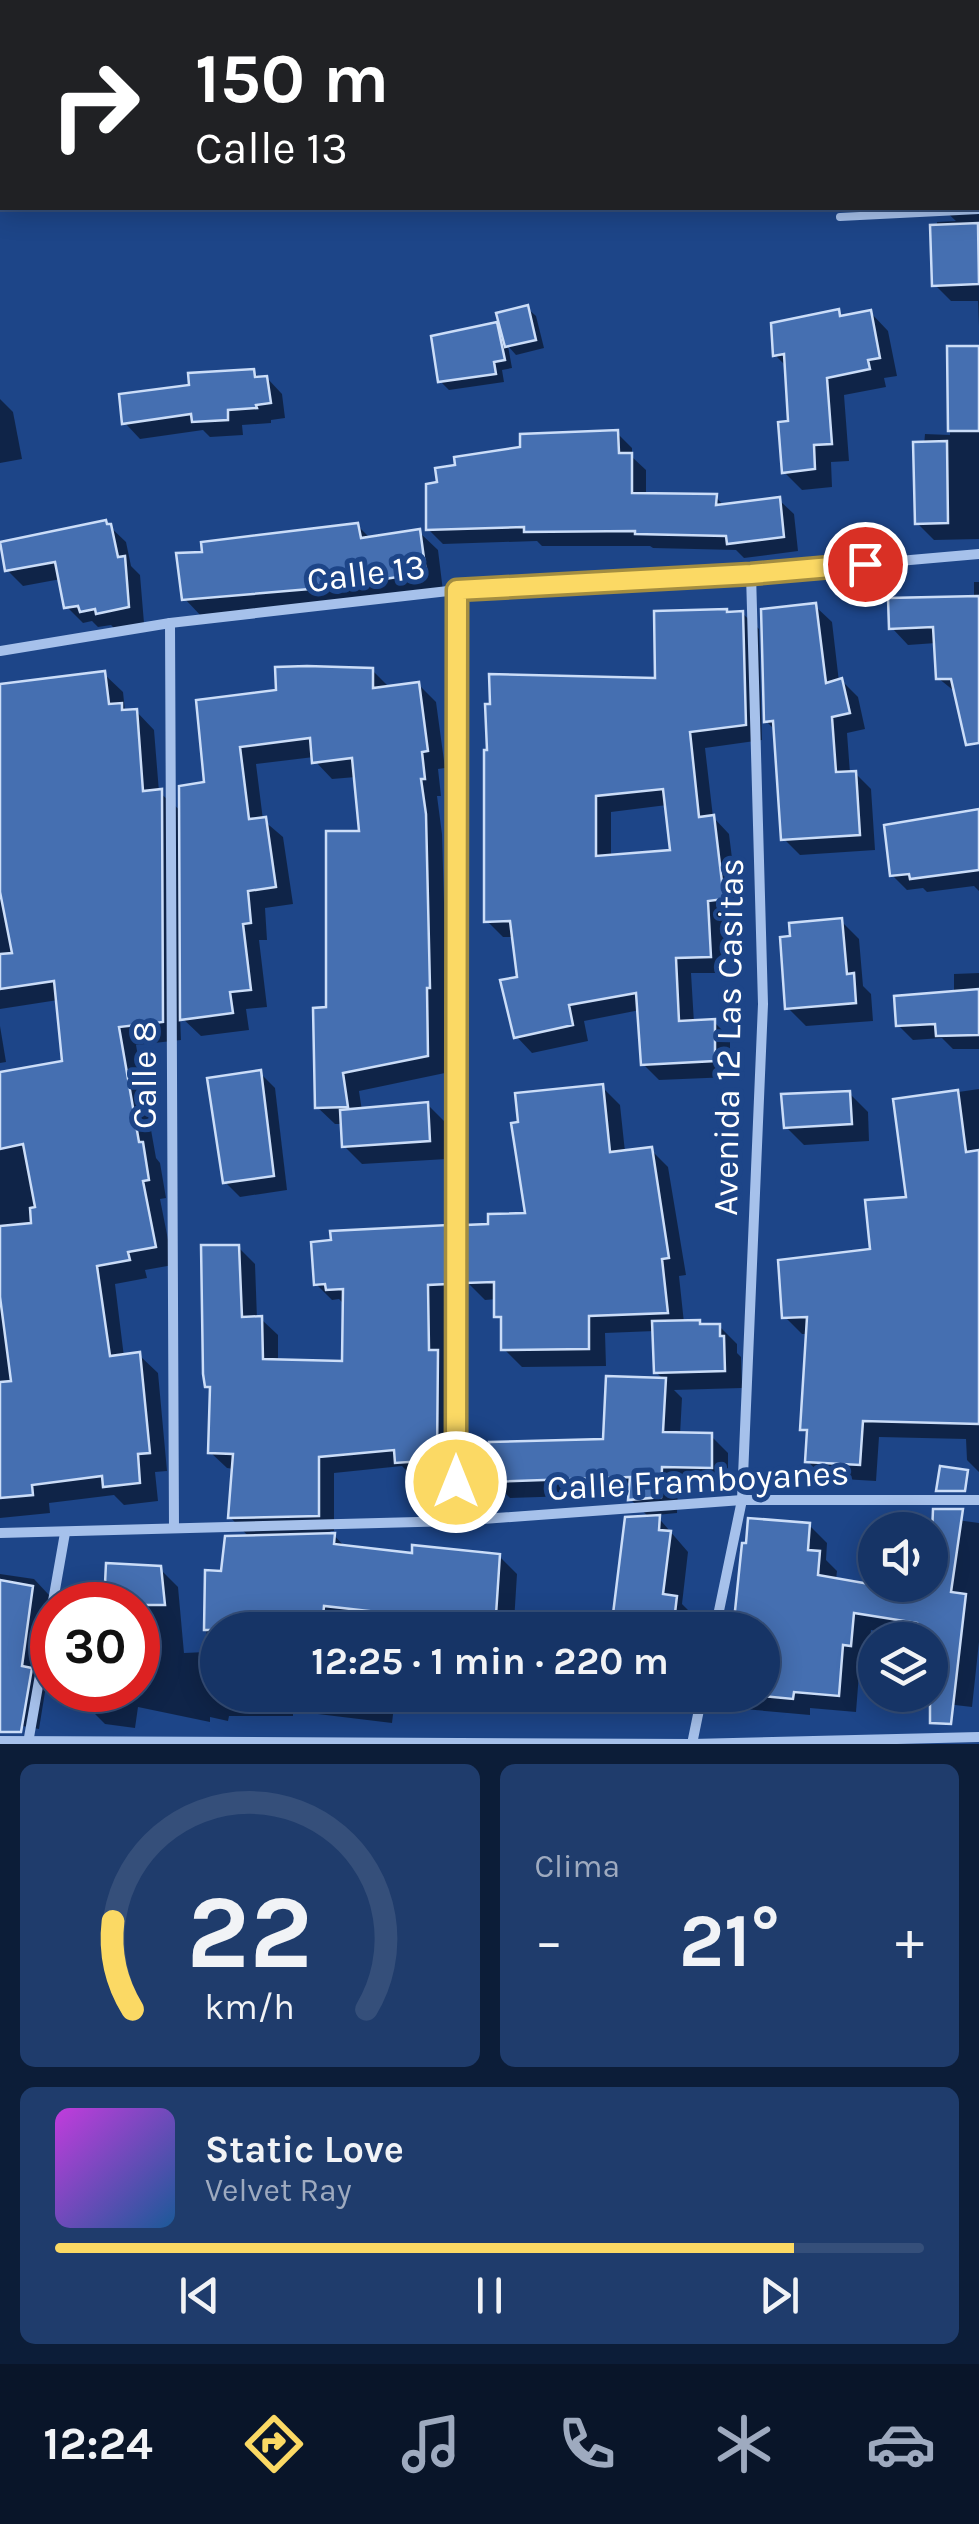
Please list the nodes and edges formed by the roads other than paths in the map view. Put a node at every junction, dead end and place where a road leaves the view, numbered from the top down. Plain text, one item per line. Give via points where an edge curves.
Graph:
1 (979, 210) edge
2 (840, 217) dead end
3 (979, 554) edge
4 (751, 574) junction
5 (457, 590) junction
6 (170, 623) junction
7 (0, 651) edge
8 (742, 1500) junction
9 (979, 1500) edge
10 (456, 1521) junction
11 (174, 1526) junction
12 (0, 1532) edge
13 (65, 1532) junction
14 (719, 1612) edge
15 (699, 1712) edge
16 (979, 1737) edge
17 (0, 1741) edge
18 (28, 1742) edge
19 (692, 1744) edge

1 - 2 lane
3 - 4 street, Calle 13
4 - 5 street, Calle 13
4 - 8 street, Avenida 12 Las Casitas via 763,1004
5 - 6 street, Calle 13
5 - 10 street
6 - 7 street, Calle 13
6 - 11 street, Calle 8
8 - 9 street, Calle Framboyanes
8 - 10 street, Calle Framboyanes
8 - 14 street, Avenida 12 Las Casitas
10 - 11 street, Calle Framboyanes
11 - 13 street, Calle Framboyanes
12 - 13 street, Calle Framboyanes
13 - 18 street
15 - 19 street
16 - 19 street
17 - 18 street
18 - 19 street

